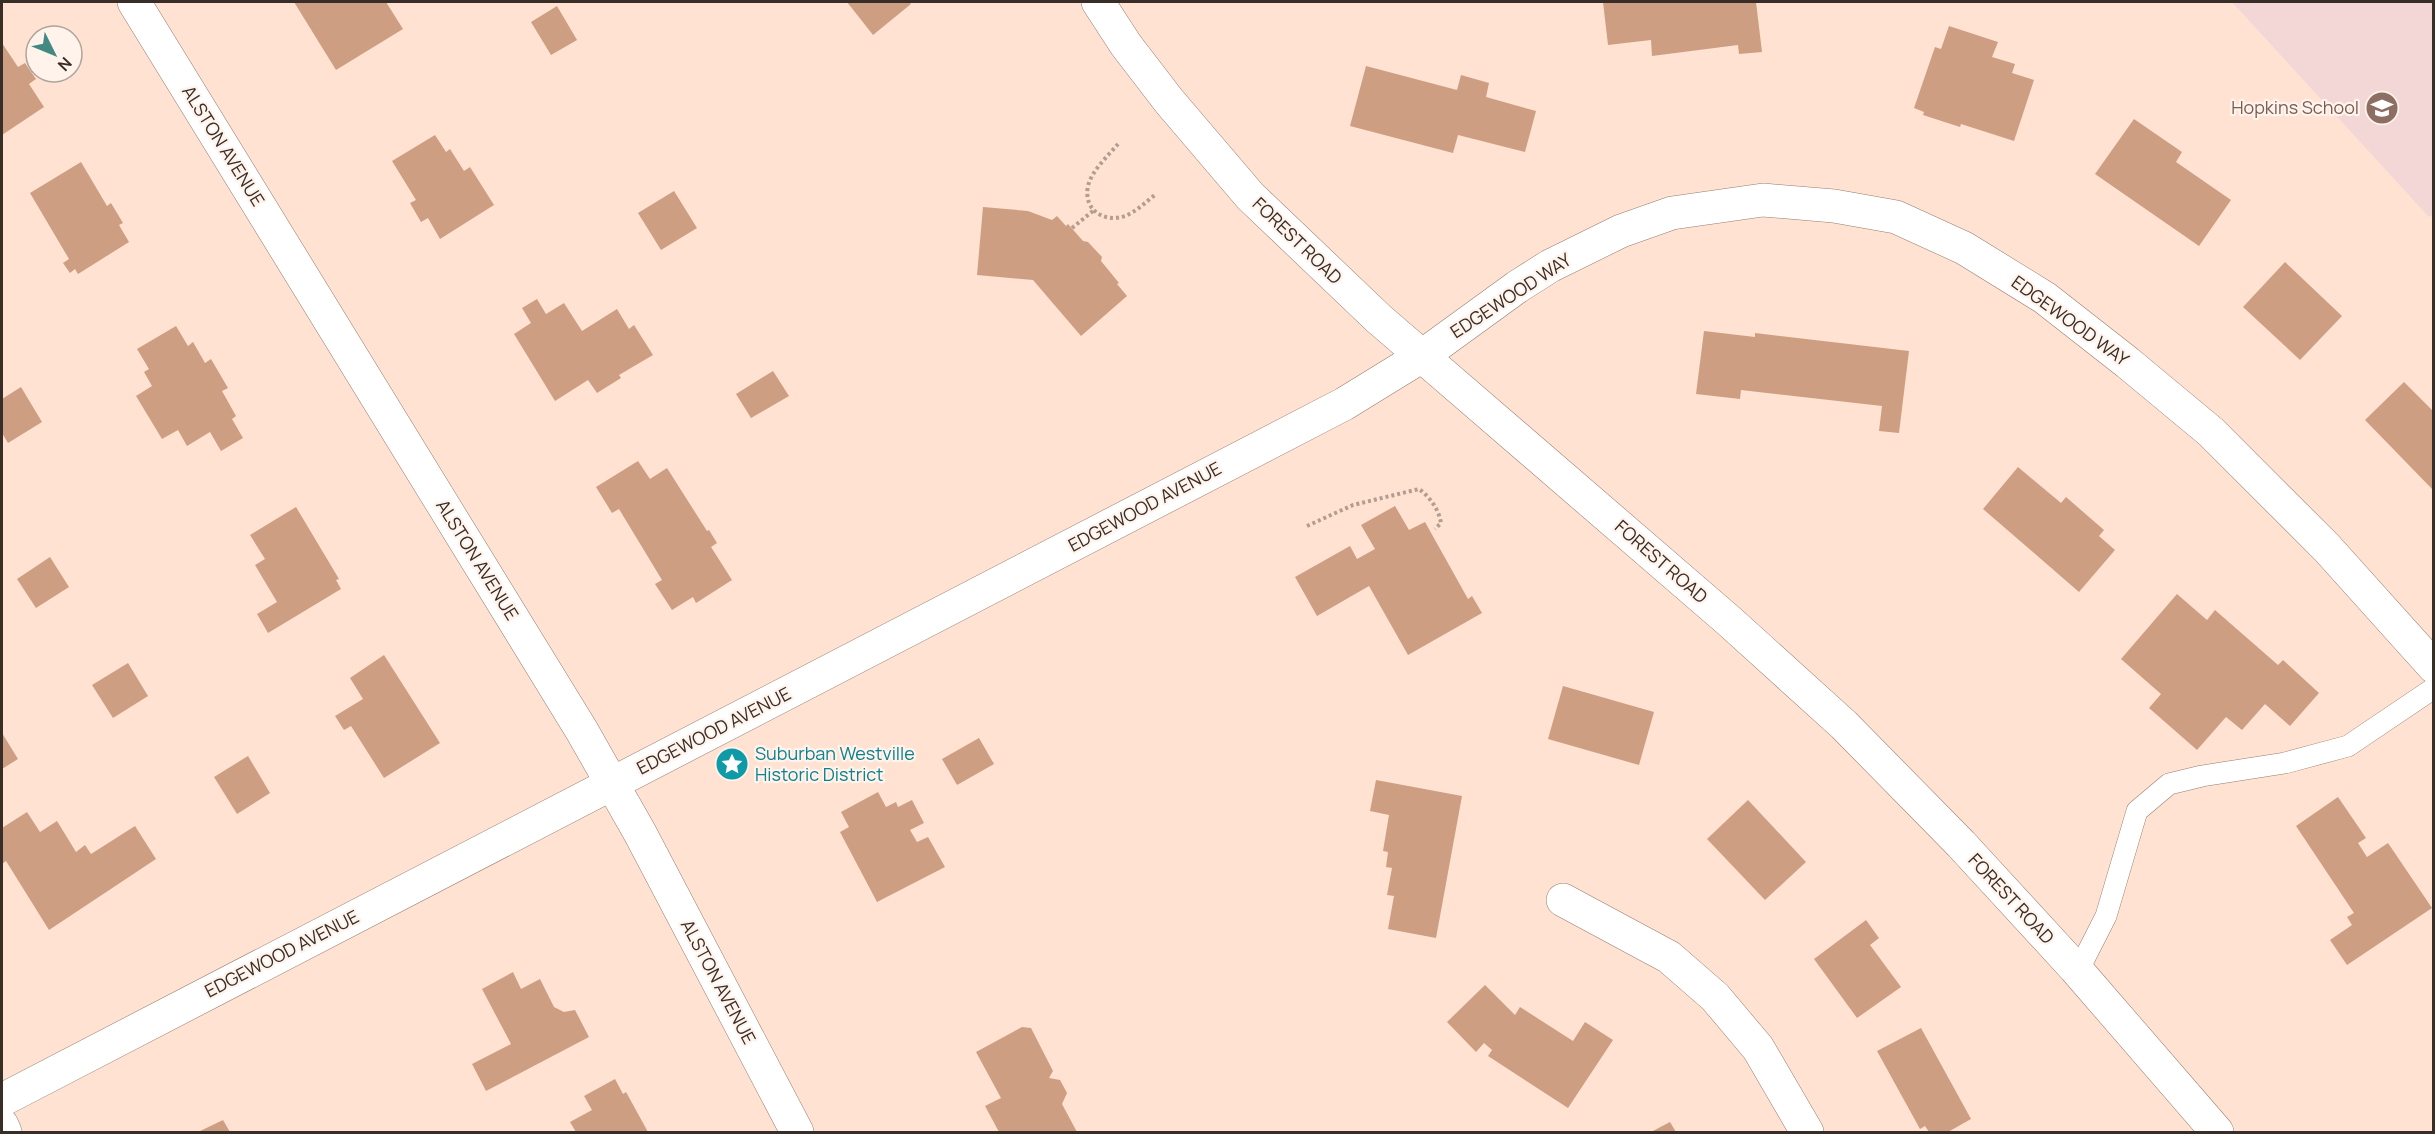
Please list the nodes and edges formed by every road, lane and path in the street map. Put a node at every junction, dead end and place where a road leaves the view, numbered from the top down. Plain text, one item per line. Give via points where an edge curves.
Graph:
1 (134, 2) edge
2 (1098, 2) edge
3 (1118, 144) dead end
4 (1156, 194) dead end
5 (1093, 211) junction
6 (1072, 228) dead end
7 (1422, 356) junction
8 (1307, 526) dead end
9 (1435, 529) dead end
10 (2433, 667) edge
11 (2433, 688) edge
12 (612, 783) junction
13 (1563, 900) dead end
14 (2078, 971) junction
15 (2, 1100) edge
16 (2, 1125) edge
17 (5, 1132) edge
18 (796, 1132) edge
19 (1807, 1132) edge
20 (2217, 1132) edge

1 - 12 street, ALSTON AVENUE
2 - 7 street, FOREST ROAD via 1169,101 1250,196
3 - 5 path via 1088,185
4 - 5 path via 1126,216 1106,219
5 - 6 path
7 - 10 street, EDGEWOOD WAY via 1550,266 1621,231 1672,213 1763,200 1834,206 1896,217 1964,248 2045,298 2136,370 2219,440 2327,548
7 - 12 street, EDGEWOOD AVENUE via 1344,404
7 - 14 street, FOREST ROAD via 1844,725
8 - 9 path via 1353,505 1419,489 1440,516 1441,523
11 - 14 lane via 2348,746 2285,763 2169,784 2137,811 2106,916
12 - 15 street, EDGEWOOD AVENUE
12 - 18 street, ALSTON AVENUE
13 - 19 street via 1669,957 1715,997 1758,1048
14 - 20 street, FOREST ROAD
16 - 17 street

